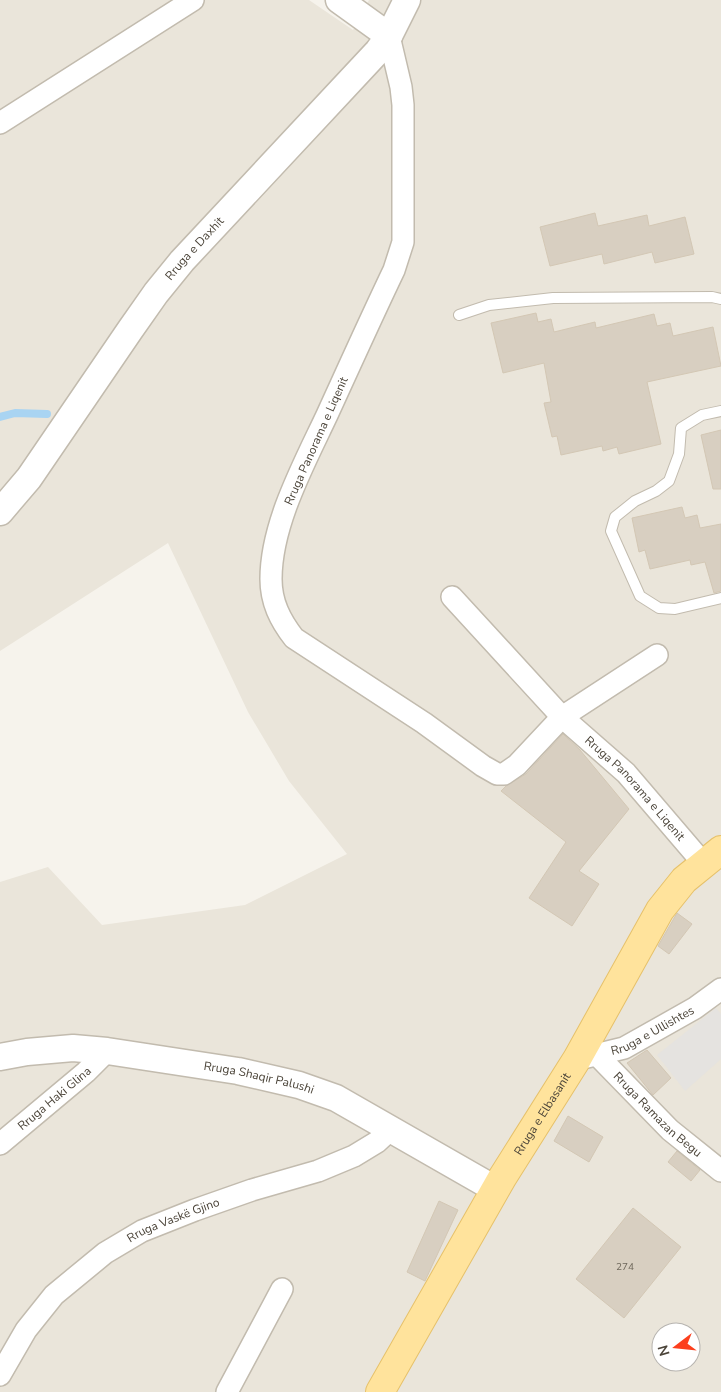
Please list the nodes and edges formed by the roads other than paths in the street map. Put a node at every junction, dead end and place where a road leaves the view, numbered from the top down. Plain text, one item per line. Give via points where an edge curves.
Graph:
1 (193, 0) edge
2 (339, 0) edge
3 (407, 0) edge
4 (389, 36) junction
5 (0, 123) edge
6 (721, 299) edge
7 (459, 315) dead end
8 (721, 411) edge
9 (0, 512) edge
10 (452, 597) dead end
11 (721, 598) edge
12 (657, 655) dead end
13 (562, 717) junction
14 (712, 856) edge
15 (721, 990) edge
16 (107, 1051) junction
17 (0, 1057) edge
18 (587, 1057) junction
19 (392, 1129) junction
20 (0, 1144) edge
21 (721, 1171) edge
22 (495, 1189) junction
23 (282, 1289) dead end
24 (0, 1376) edge
25 (227, 1392) edge
26 (380, 1392) edge

1 - 5 street
2 - 4 street
3 - 4 street, Rruga e Daxhit
4 - 9 street, Rruga e Daxhit via 182,261 151,300 29,478
4 - 13 street, Rruga Panorama e Liqenit via 403,105 403,242 394,270 289,495 273,558 274,602 281,620 294,638 497,774 504,774 517,765
6 - 7 lane via 553,298 490,305
8 - 11 lane via 702,415 682,428 679,454 669,481 615,517 611,531 640,596 659,608 675,609
10 - 13 street, Rruga Panorama e Liqenit
12 - 13 street, Rruga Panorama e Liqenit
13 - 14 street, Rruga Panorama e Liqenit
14 - 18 main road, Rruga e Elbasanit via 684,880 660,910
15 - 18 street, Rruga e Ullishtes via 624,1048
16 - 17 street, Rruga Shaqir Palushi via 73,1048
16 - 19 street, Rruga Shaqir Palushi via 238,1071 299,1085 336,1098
16 - 20 street, Rruga Haki Glina
18 - 21 street, Rruga Ramazan Begu
18 - 22 main road, Rruga e Elbasanit
19 - 22 street, Rruga Shaqir Palushi
19 - 24 street, Rruga Vaskë Gjino via 354,1156 318,1171 195,1210 142,1231 104,1253 54,1295 26,1330
22 - 26 main road, Rruga e Elbasanit
23 - 25 street

